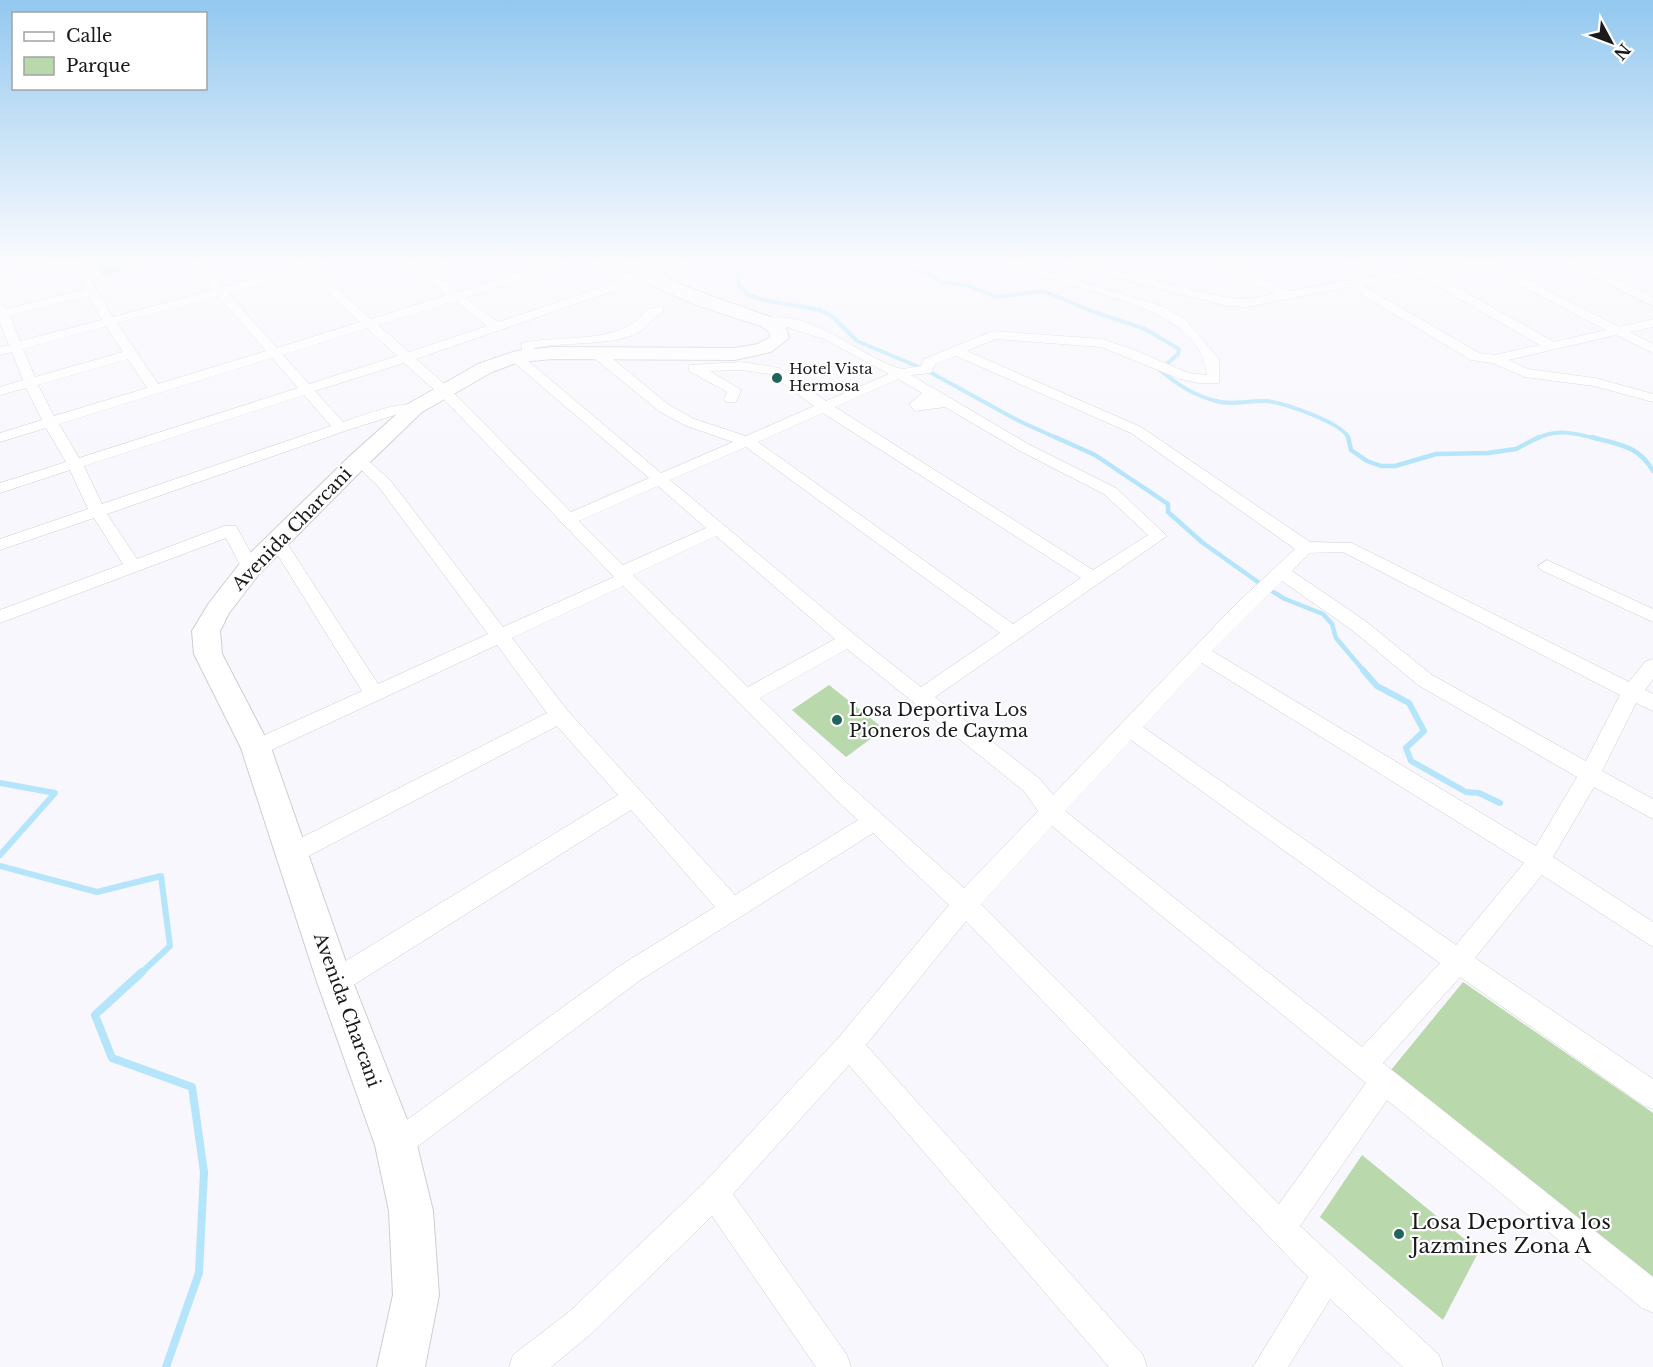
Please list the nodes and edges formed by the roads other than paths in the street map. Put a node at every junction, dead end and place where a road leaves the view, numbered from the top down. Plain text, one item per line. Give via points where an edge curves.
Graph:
1 (3, 324) edge
2 (99, 324) edge
3 (111, 324) edge
4 (248, 324) edge
5 (373, 324) edge
6 (492, 324) edge
7 (505, 324) edge
8 (643, 324) edge
9 (770, 324) edge
10 (791, 324) edge
11 (1182, 324) edge
12 (1420, 324) edge
13 (1512, 324) edge
14 (1604, 324) edge
15 (1649, 324) edge
16 (369, 325) junction
17 (496, 327) junction
18 (1616, 330) junction
19 (1550, 345) junction
20 (573, 347) junction
21 (8, 349) edge
22 (1653, 349) edge
23 (956, 351) junction
24 (131, 354) junction
25 (275, 354) junction
26 (597, 354) junction
27 (680, 354) junction
28 (522, 357) junction
29 (405, 358) junction
30 (1495, 359) junction
31 (695, 368) junction
32 (899, 374) junction
33 (30, 382) junction
34 (307, 389) junction
35 (155, 390) junction
36 (0, 391) edge
37 (444, 391) junction
38 (1653, 398) edge
39 (731, 399) dead end
40 (416, 408) junction
41 (826, 408) junction
42 (50, 422) junction
43 (340, 428) junction
44 (0, 438) edge
45 (749, 442) junction
46 (359, 460) junction
47 (75, 464) junction
48 (660, 480) junction
49 (0, 488) edge
50 (98, 512) junction
51 (569, 519) junction
52 (718, 530) junction
53 (277, 541) junction
54 (0, 545) edge
55 (1306, 548) junction
56 (133, 566) junction
57 (1547, 566) dead end
58 (250, 568) junction
59 (1281, 572) junction
60 (623, 575) junction
61 (1091, 577) junction
62 (1653, 616) edge
63 (0, 617) edge
64 (1015, 634) junction
65 (498, 637) junction
66 (848, 640) junction
67 (1202, 654) junction
68 (1653, 666) edge
69 (1632, 692) junction
70 (375, 695) junction
71 (746, 697) junction
72 (919, 698) junction
73 (1653, 703) edge
74 (560, 715) junction
75 (1130, 728) junction
76 (256, 748) junction
77 (1590, 774) junction
78 (632, 798) junction
79 (1653, 810) edge
80 (1050, 812) junction
81 (874, 821) junction
82 (291, 854) junction
83 (1539, 861) junction
84 (965, 904) junction
85 (733, 910) junction
86 (1653, 936) edge
87 (1458, 961) junction
88 (335, 982) junction
89 (849, 1045) junction
90 (1374, 1073) junction
91 (1653, 1095) edge
92 (396, 1145) junction
93 (714, 1193) junction
94 (1280, 1228) junction
95 (1327, 1275) junction
96 (1653, 1297) edge
97 (538, 1363) edge
98 (401, 1367) edge
99 (835, 1367) edge
100 (1131, 1367) edge
101 (1269, 1367) edge
102 (1427, 1367) edge

1 - 21 street
2 - 21 street
3 - 24 street
4 - 25 street
5 - 16 street
6 - 17 street
7 - 17 street
8 - 20 street via 632,332
9 - 27 main road, Avenida Charcani via 780,334 767,347 735,354
10 - 32 street via 829,336
11 - 23 street via 1212,359 1214,380 1182,377 1119,346 1102,343 993,335
12 - 30 street via 1476,357
13 - 19 street
14 - 18 street
15 - 18 street
16 - 25 street
16 - 29 street
17 - 29 street
18 - 19 street
18 - 22 street
19 - 30 street
20 - 26 main road, Avenida Charcani
20 - 28 main road, Avenida Charcani
21 - 33 street
23 - 32 street via 929,362 927,370
23 - 55 street via 1136,430
24 - 33 street
24 - 35 street
25 - 34 street
25 - 35 street
26 - 27 main road, Avenida Charcani
26 - 45 street via 664,408 690,422
27 - 31 street
28 - 37 main road, Avenida Charcani via 485,369
28 - 48 street
29 - 34 street
29 - 37 street
30 - 38 street via 1525,373 1595,382
31 - 39 street via 735,390
31 - 41 street via 769,369
32 - 41 street
32 - 61 street via 1025,448 1110,491 1160,536
33 - 36 street
33 - 42 street
34 - 43 street
34 - 47 street
35 - 42 street
37 - 40 main road, Avenida Charcani
37 - 51 street
40 - 43 street via 396,410
40 - 46 main road, Avenida Charcani
41 - 45 street
41 - 61 street
42 - 44 street
42 - 47 street
43 - 50 street
45 - 48 street
45 - 64 street
46 - 53 main road, Avenida Charcani
46 - 65 street via 384,483
47 - 49 street
47 - 50 street
48 - 51 street
48 - 52 street
50 - 54 street
50 - 56 street
51 - 60 street
52 - 60 street
52 - 66 street
53 - 58 main road, Avenida Charcani
53 - 70 street
55 - 59 street
55 - 69 street via 1346,547
56 - 58 street via 230,530
56 - 63 street
57 - 62 street
58 - 76 main road, Avenida Charcani via 206,631 208,654
59 - 67 street via 1240,610
59 - 77 street via 1345,615 1425,680
60 - 65 street
60 - 71 street
61 - 64 street
64 - 72 street
65 - 70 street
65 - 74 street
66 - 71 street
66 - 72 street
67 - 75 street
67 - 83 street
68 - 69 street
69 - 73 street
69 - 77 street
70 - 76 street
71 - 81 street
72 - 80 street via 1032,785
74 - 78 street
74 - 82 street
75 - 80 street
75 - 87 street
76 - 82 main road, Avenida Charcani
77 - 79 street
77 - 83 street
78 - 85 street
78 - 88 street
80 - 84 street
80 - 90 street
81 - 84 street
81 - 85 street
82 - 88 main road, Avenida Charcani
83 - 86 street
83 - 87 street
84 - 89 street
84 - 94 street
85 - 92 street via 630,973
87 - 90 street
87 - 91 street
88 - 92 main road, Avenida Charcani
89 - 93 street
89 - 100 street
90 - 94 street
90 - 96 street
92 - 98 main road, Avenida Charcani via 411,1211 416,1295
93 - 97 street
93 - 99 street
94 - 95 street
95 - 101 street
95 - 102 street

